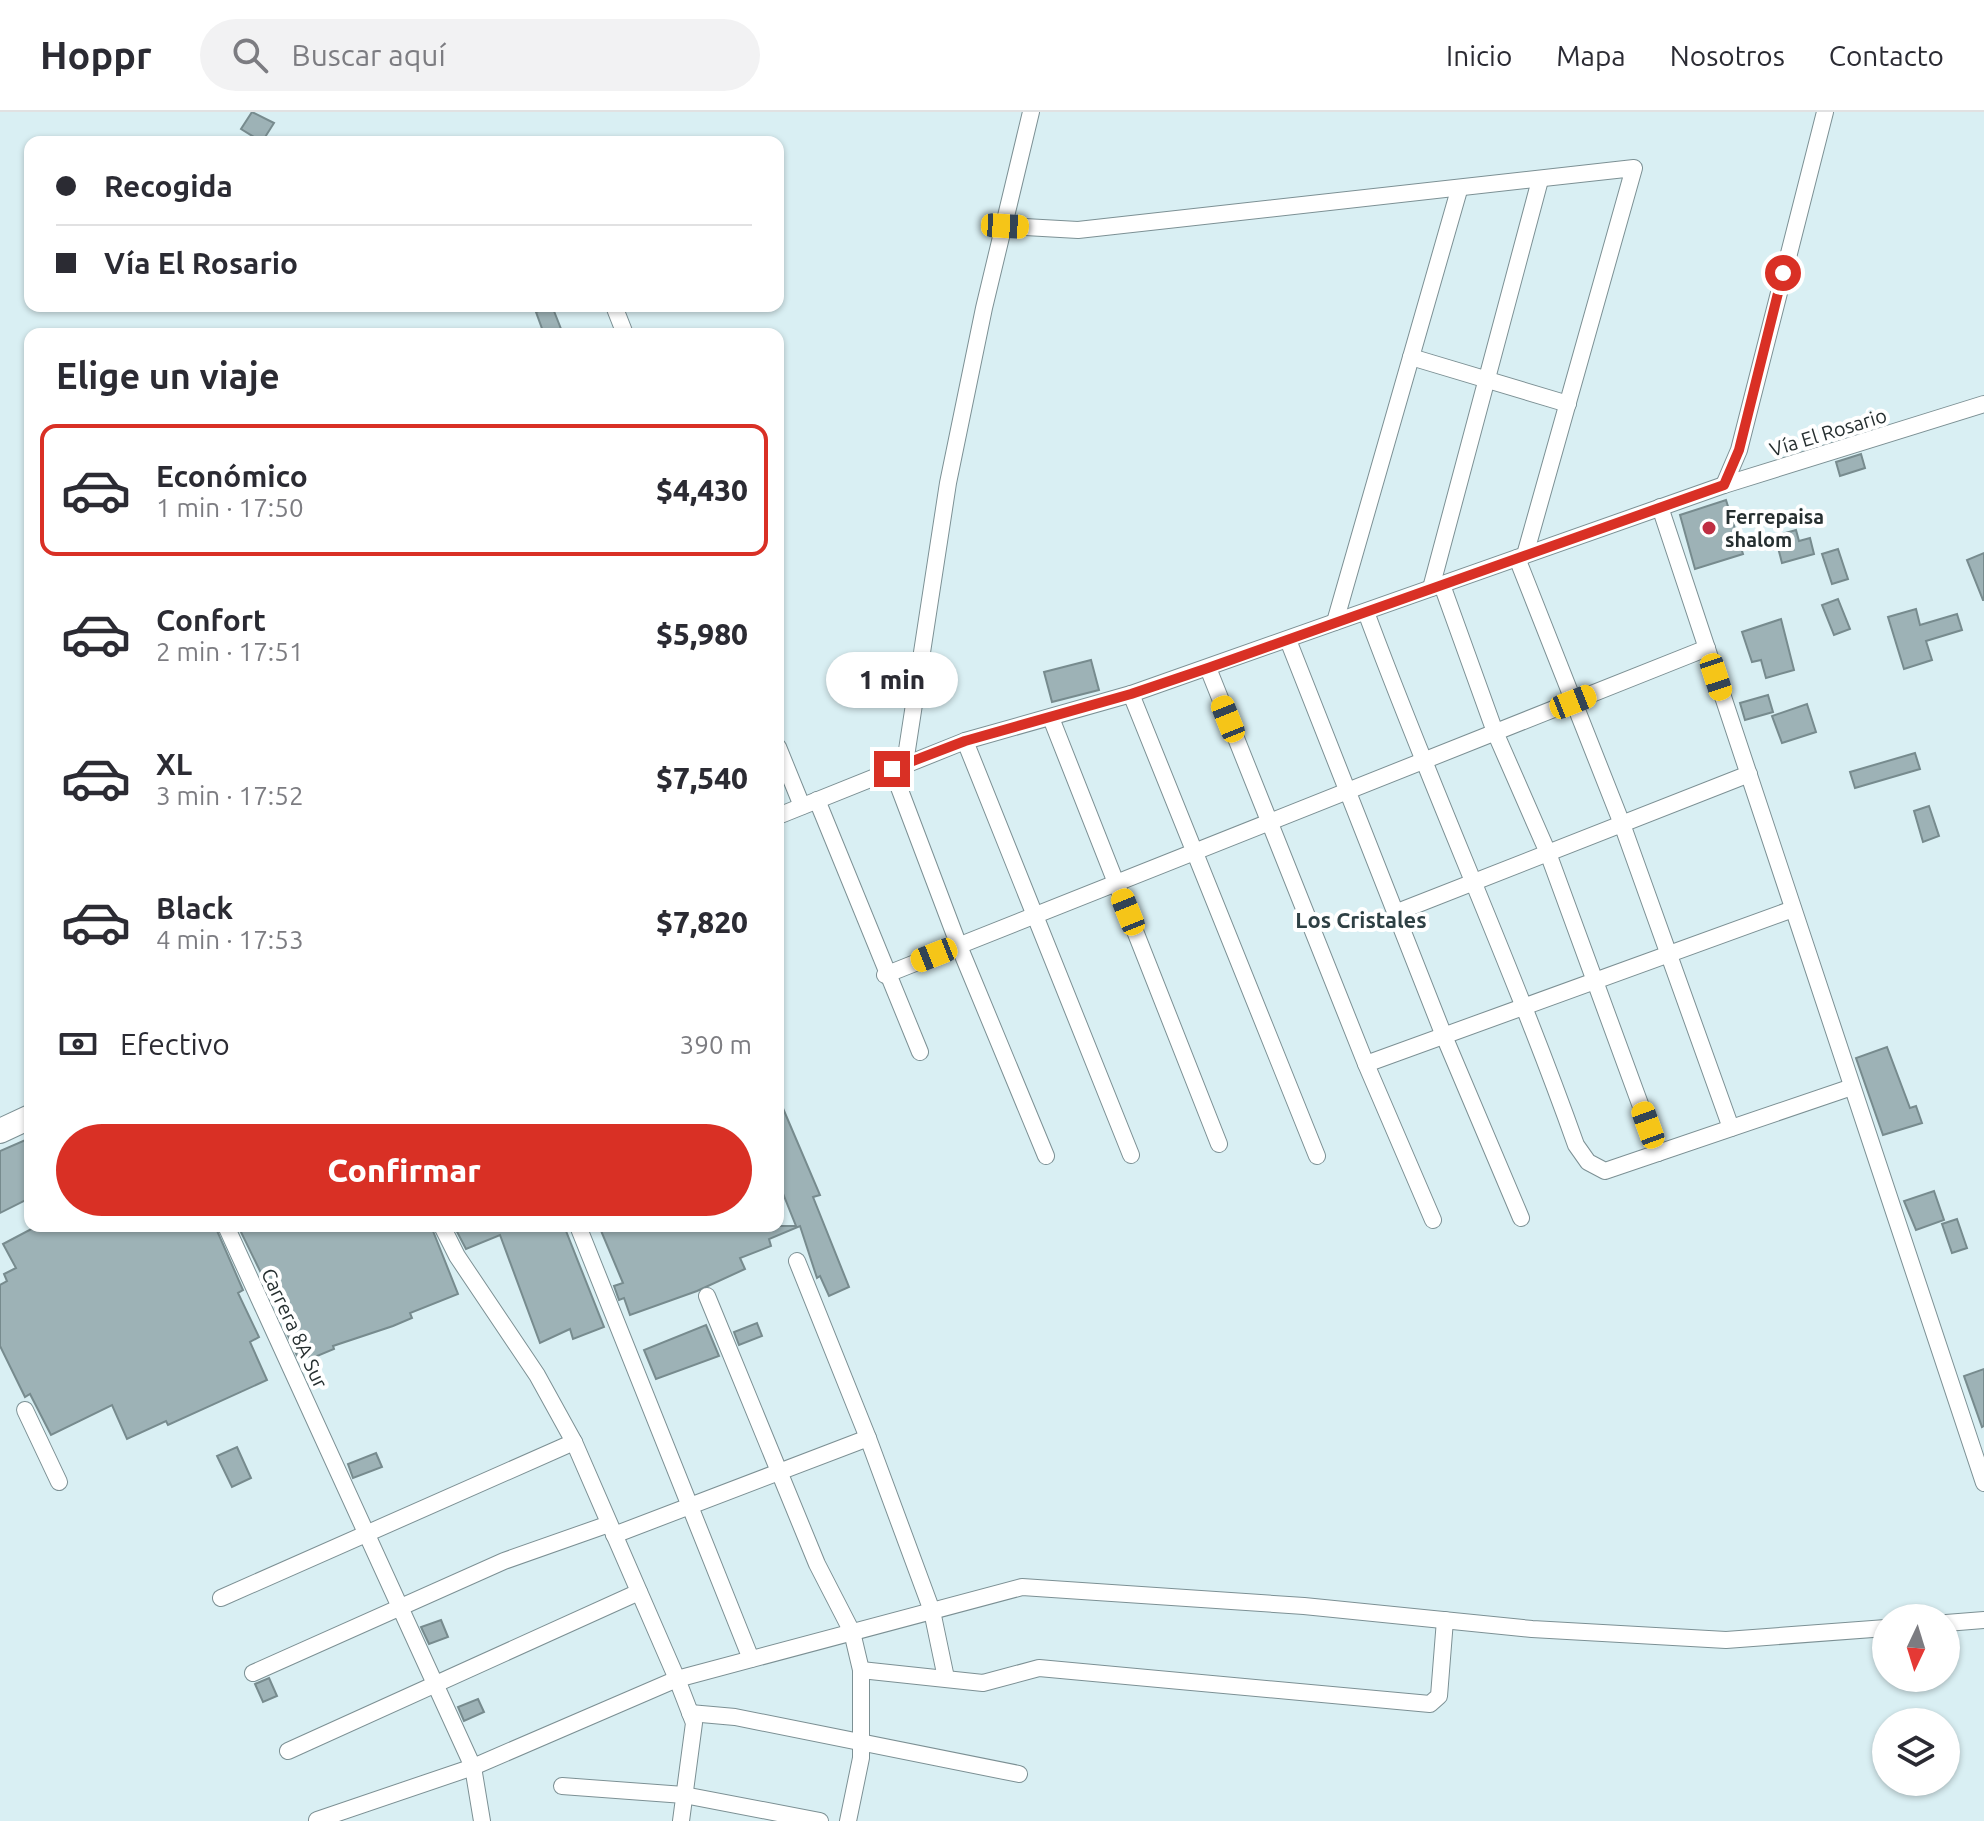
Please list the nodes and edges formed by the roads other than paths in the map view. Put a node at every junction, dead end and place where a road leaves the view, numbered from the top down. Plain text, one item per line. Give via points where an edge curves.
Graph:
1 (1031, 112) edge
2 (1825, 112) edge
3 (1540, 180) junction
4 (1459, 190) junction
5 (1005, 226) junction
6 (1411, 357) junction
7 (1487, 379) junction
8 (1568, 404) junction
9 (1984, 404) edge
10 (1724, 485) junction
11 (1660, 507) junction
12 (1521, 556) junction
13 (1437, 587) junction
14 (1366, 612) junction
15 (1335, 622) junction
16 (1288, 640) junction
17 (1707, 648) junction
18 (1208, 668) junction
19 (1131, 694) junction
20 (1573, 702) junction
21 (1051, 718) junction
22 (1495, 732) junction
23 (965, 741) junction
24 (784, 758) edge
25 (1421, 762) junction
26 (898, 766) junction
27 (1749, 774) junction
28 (1347, 792) junction
29 (809, 803) junction
30 (784, 813) edge
31 (1270, 822) junction
32 (1622, 824) junction
33 (1193, 850) junction
34 (1548, 853) junction
35 (1473, 882) junction
36 (1116, 883) junction
37 (1793, 909) junction
38 (1395, 913) junction
39 (1034, 916) junction
40 (959, 946) junction
41 (1671, 953) junction
42 (885, 975) junction
43 (1595, 981) junction
44 (1527, 1006) junction
45 (1444, 1036) junction
46 (920, 1052) dead end
47 (1366, 1064) junction
48 (1852, 1087) junction
49 (24, 1120) edge
50 (1731, 1128) junction
51 (0, 1131) edge
52 (1219, 1144) dead end
53 (1658, 1153) junction
54 (1131, 1155) dead end
55 (1046, 1156) dead end
56 (1317, 1156) dead end
57 (1521, 1218) dead end
58 (1433, 1220) dead end
59 (229, 1232) edge
60 (445, 1232) edge
61 (580, 1232) edge
62 (797, 1261) dead end
63 (707, 1296) dead end
64 (25, 1410) dead end
65 (868, 1438) junction
66 (574, 1442) junction
67 (779, 1471) junction
68 (59, 1482) dead end
69 (1984, 1483) edge
70 (691, 1506) junction
71 (611, 1530) junction
72 (366, 1533) junction
73 (639, 1592) junction
74 (221, 1598) dead end
75 (399, 1606) junction
76 (932, 1611) junction
77 (1445, 1620) junction
78 (1984, 1620) edge
79 (1960, 1622) edge
80 (1872, 1629) edge
81 (852, 1632) junction
82 (751, 1659) junction
83 (861, 1670) junction
84 (253, 1673) dead end
85 (946, 1678) junction
86 (677, 1679) junction
87 (435, 1684) junction
88 (690, 1713) junction
89 (861, 1744) junction
90 (288, 1751) dead end
91 (473, 1767) junction
92 (1019, 1774) dead end
93 (562, 1786) dead end
94 (684, 1795) junction
95 (317, 1820) edge
96 (482, 1821) edge
97 (681, 1821) edge
98 (820, 1821) edge
99 (848, 1821) edge

1 - 5 street
2 - 10 street via 1739,450
3 - 4 street
3 - 7 street
3 - 8 street via 1634,168
4 - 5 street via 1078,230
4 - 6 street
5 - 26 street via 948,483
6 - 7 street
6 - 15 street
7 - 8 street
7 - 13 street
8 - 12 street
9 - 10 street, Vía El Rosario
10 - 11 street, Vía El Rosario
11 - 12 street, Vía El Rosario
11 - 17 street
12 - 13 street, Vía El Rosario
12 - 20 street
13 - 14 street, Vía El Rosario
13 - 22 street
14 - 15 street, Vía El Rosario
14 - 25 street
15 - 16 street, Vía El Rosario
16 - 18 street, Vía El Rosario
16 - 28 street
17 - 20 street
17 - 27 street
18 - 19 street, Vía El Rosario
18 - 31 street
19 - 21 street, Vía El Rosario
19 - 33 street
20 - 22 street
20 - 32 street
21 - 23 street, Vía El Rosario
21 - 36 street
22 - 25 street
22 - 34 street
23 - 26 street, Vía El Rosario
23 - 39 street
24 - 29 street
25 - 28 street
25 - 35 street
26 - 29 street, Vía El Rosario
26 - 40 street
27 - 32 street
27 - 37 street
28 - 31 street
28 - 38 street
29 - 30 street, Vía El Rosario
29 - 42 street
31 - 33 street
31 - 47 street
32 - 34 street
32 - 41 street
33 - 36 street
33 - 56 street
34 - 35 street
34 - 43 street
35 - 38 street
35 - 44 street
36 - 39 street
36 - 52 street
37 - 41 street
37 - 48 street
38 - 45 street
39 - 40 street
39 - 54 street
40 - 42 street
40 - 55 street
41 - 43 street
41 - 50 street
42 - 46 street
43 - 44 street
43 - 53 street
44 - 45 street
44 - 53 street via 1576,1145 1588,1162 1605,1171
45 - 47 street
45 - 57 street
47 - 58 street
48 - 50 street
48 - 69 street
49 - 51 street
50 - 53 street
59 - 72 street, Carrera 8A Sur
60 - 66 street
61 - 70 street
62 - 65 street
63 - 67 street
64 - 68 street
65 - 67 street
65 - 76 street
66 - 71 street
66 - 72 street
67 - 70 street
67 - 81 street
70 - 71 street
70 - 82 street
71 - 73 street
71 - 75 street via 504,1561
72 - 74 street
72 - 75 street, Carrera 8A Sur
73 - 86 street
73 - 87 street
75 - 84 street
75 - 87 street, Carrera 8A Sur
76 - 77 street via 1022,1587
76 - 81 street
76 - 85 street
77 - 80 street via 1726,1640
77 - 85 street via 1439,1696 1430,1704 1039,1668 983,1683
78 - 79 street
81 - 82 street
81 - 83 street
82 - 86 street
83 - 85 street
83 - 89 street
86 - 88 street
86 - 91 street
87 - 90 street
87 - 91 street, Carrera 8A Sur
88 - 89 street via 735,1717
88 - 94 street via 694,1723
89 - 92 street
89 - 99 street
91 - 95 street
91 - 96 street, Carrera 8A Sur
93 - 94 street
94 - 97 street
94 - 98 street

